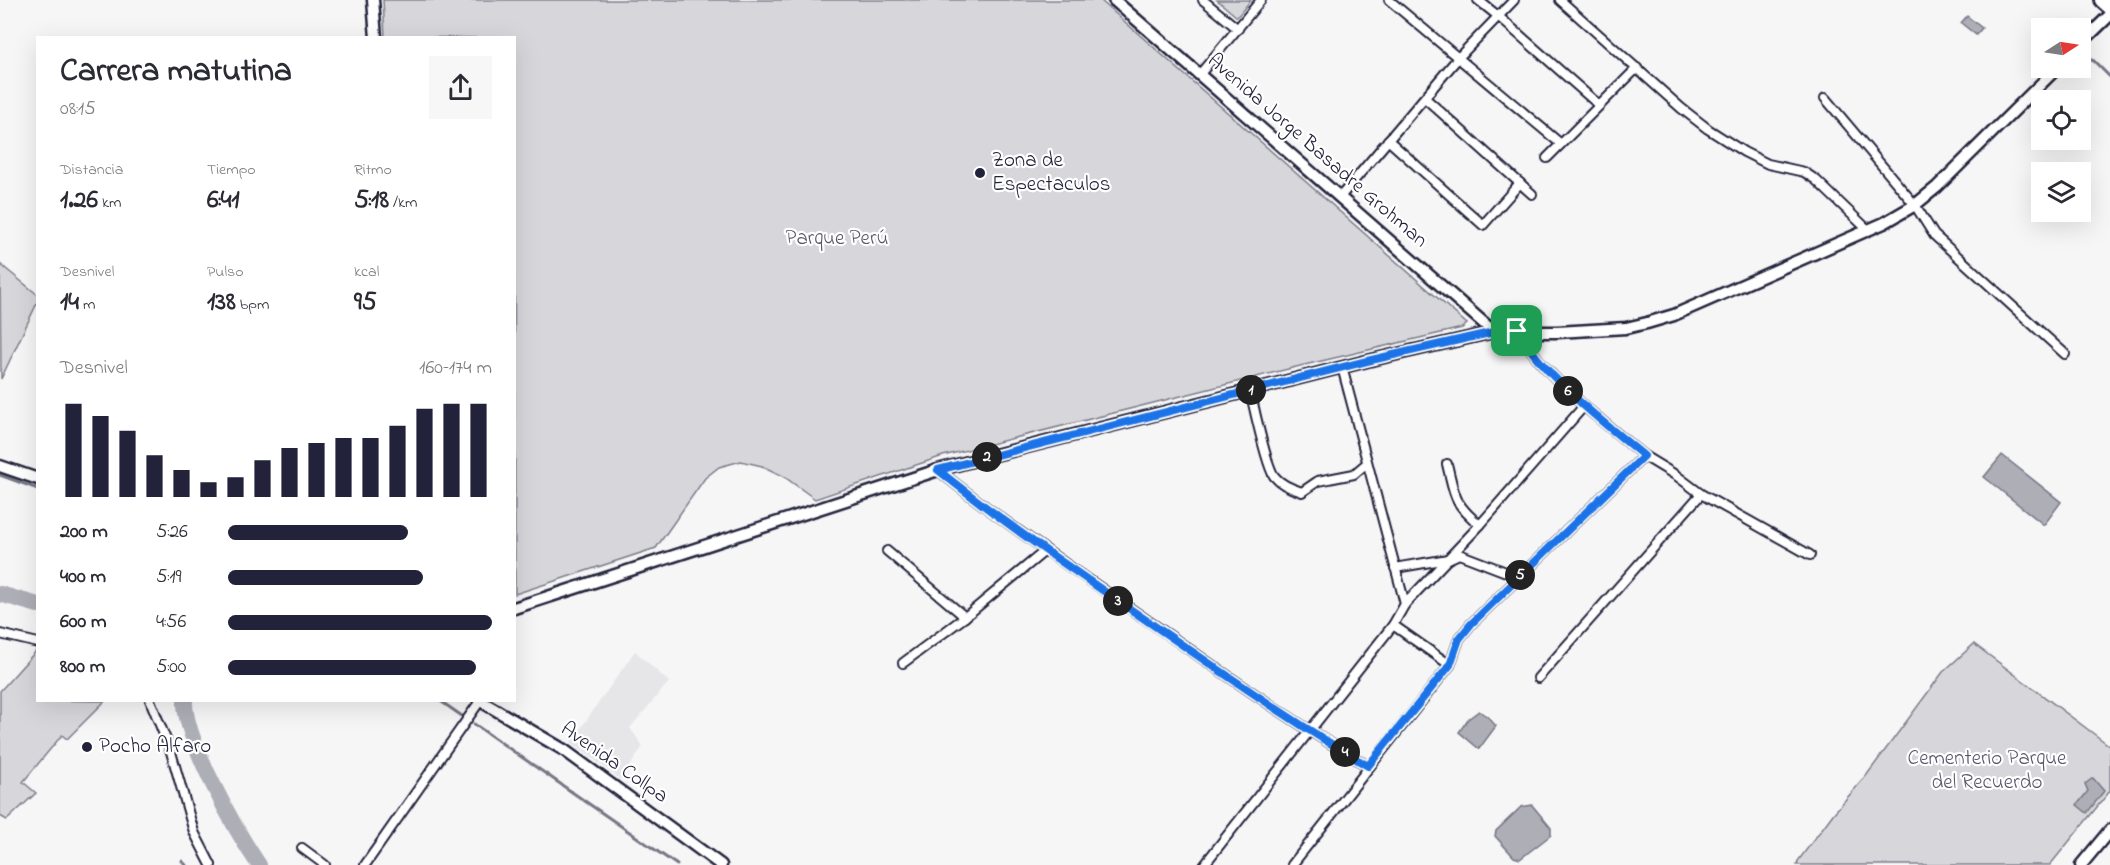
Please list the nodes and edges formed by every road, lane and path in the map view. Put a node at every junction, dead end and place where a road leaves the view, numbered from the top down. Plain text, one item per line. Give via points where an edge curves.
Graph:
1 (373, 0) edge
2 (1114, 0) edge
3 (1203, 0) edge
4 (1261, 0) edge
5 (1389, 0) edge
6 (1478, 0) edge
7 (1514, 0) edge
8 (1560, 0) edge
9 (2102, 0) edge
10 (2110, 7) edge
11 (2110, 15) edge
12 (1498, 16) junction
13 (1238, 28) junction
14 (2091, 33) edge
15 (376, 36) edge
16 (1458, 58) junction
17 (1636, 68) junction
18 (1200, 74) junction
19 (2047, 78) edge
20 (1425, 98) junction
21 (1825, 98) dead end
22 (1599, 105) junction
23 (1388, 140) junction
24 (1561, 144) junction
25 (1547, 158) dead end
26 (1520, 183) junction
27 (1532, 194) dead end
28 (1340, 197) junction
29 (1915, 205) junction
30 (1868, 230) junction
31 (1517, 331) junction
32 (1494, 332) junction
33 (2065, 354) dead end
34 (1342, 367) junction
35 (1250, 390) junction
36 (1584, 406) junction
37 (1644, 456) junction
38 (1367, 463) junction
39 (1447, 464) dead end
40 (0, 466) edge
41 (938, 470) junction
42 (36, 478) edge
43 (1701, 494) junction
44 (1480, 525) junction
45 (1046, 550) junction
46 (887, 551) dead end
47 (1810, 555) dead end
48 (1448, 559) junction
49 (1395, 568) junction
50 (1519, 577) junction
51 (1405, 604) junction
52 (516, 607) edge
53 (965, 617) junction
54 (1393, 624) junction
55 (0, 634) edge
56 (36, 643) edge
57 (903, 663) dead end
58 (1450, 665) junction
59 (1538, 678) dead end
60 (151, 702) edge
61 (479, 702) edge
62 (482, 702) edge
63 (1310, 732) junction
64 (1368, 766) junction
65 (2110, 830) edge
66 (302, 848) dead end
67 (1209, 864) edge
68 (211, 865) edge
69 (325, 865) edge
70 (365, 865) edge
71 (721, 865) edge
72 (1292, 865) edge
73 (2081, 865) edge

1 - 15 main road
2 - 18 main road, Avenida Jorge Basadre Grohman
3 - 13 street
4 - 13 street
5 - 16 street
6 - 12 street
7 - 12 street
8 - 17 street
9 - 10 highway
11 - 14 main road
12 - 16 street
12 - 22 street
13 - 18 street
16 - 20 street
16 - 24 street
17 - 22 street
17 - 30 street via 1681,108 1744,152 1768,164 1804,171
18 - 28 main road, Avenida Jorge Basadre Grohman
19 - 29 main road
20 - 23 street
20 - 26 street
21 - 29 street
22 - 24 street
23 - 26 street via 1483,225
23 - 28 street
24 - 25 street
26 - 27 street
28 - 32 main road, Avenida Jorge Basadre Grohman
29 - 30 main road
29 - 33 street via 1934,235
30 - 31 main road via 1674,315 1647,323 1614,329
31 - 32 main road
31 - 36 street via 1541,363
32 - 34 main road
34 - 35 main road
34 - 38 street
35 - 38 street via 1272,472 1281,483 1302,492 1318,481 1354,474
35 - 41 main road
36 - 37 street
36 - 44 street
37 - 43 street
37 - 50 street
38 - 49 street
39 - 44 street via 1457,502
40 - 42 main road
41 - 45 street
41 - 52 main road
43 - 47 street
43 - 59 street
44 - 48 street
45 - 53 street
45 - 63 street
46 - 53 street
48 - 49 street
48 - 50 street via 1459,554
48 - 51 street
49 - 51 street
50 - 58 street via 1459,639
51 - 54 street
53 - 57 street
54 - 58 street
54 - 63 street
55 - 56 street
58 - 64 street
60 - 68 street via 171,752 194,832
61 - 70 street
62 - 71 main road, Avenida Collpa via 564,750
63 - 64 street
63 - 67 street
64 - 72 street
65 - 73 main road
66 - 69 street

